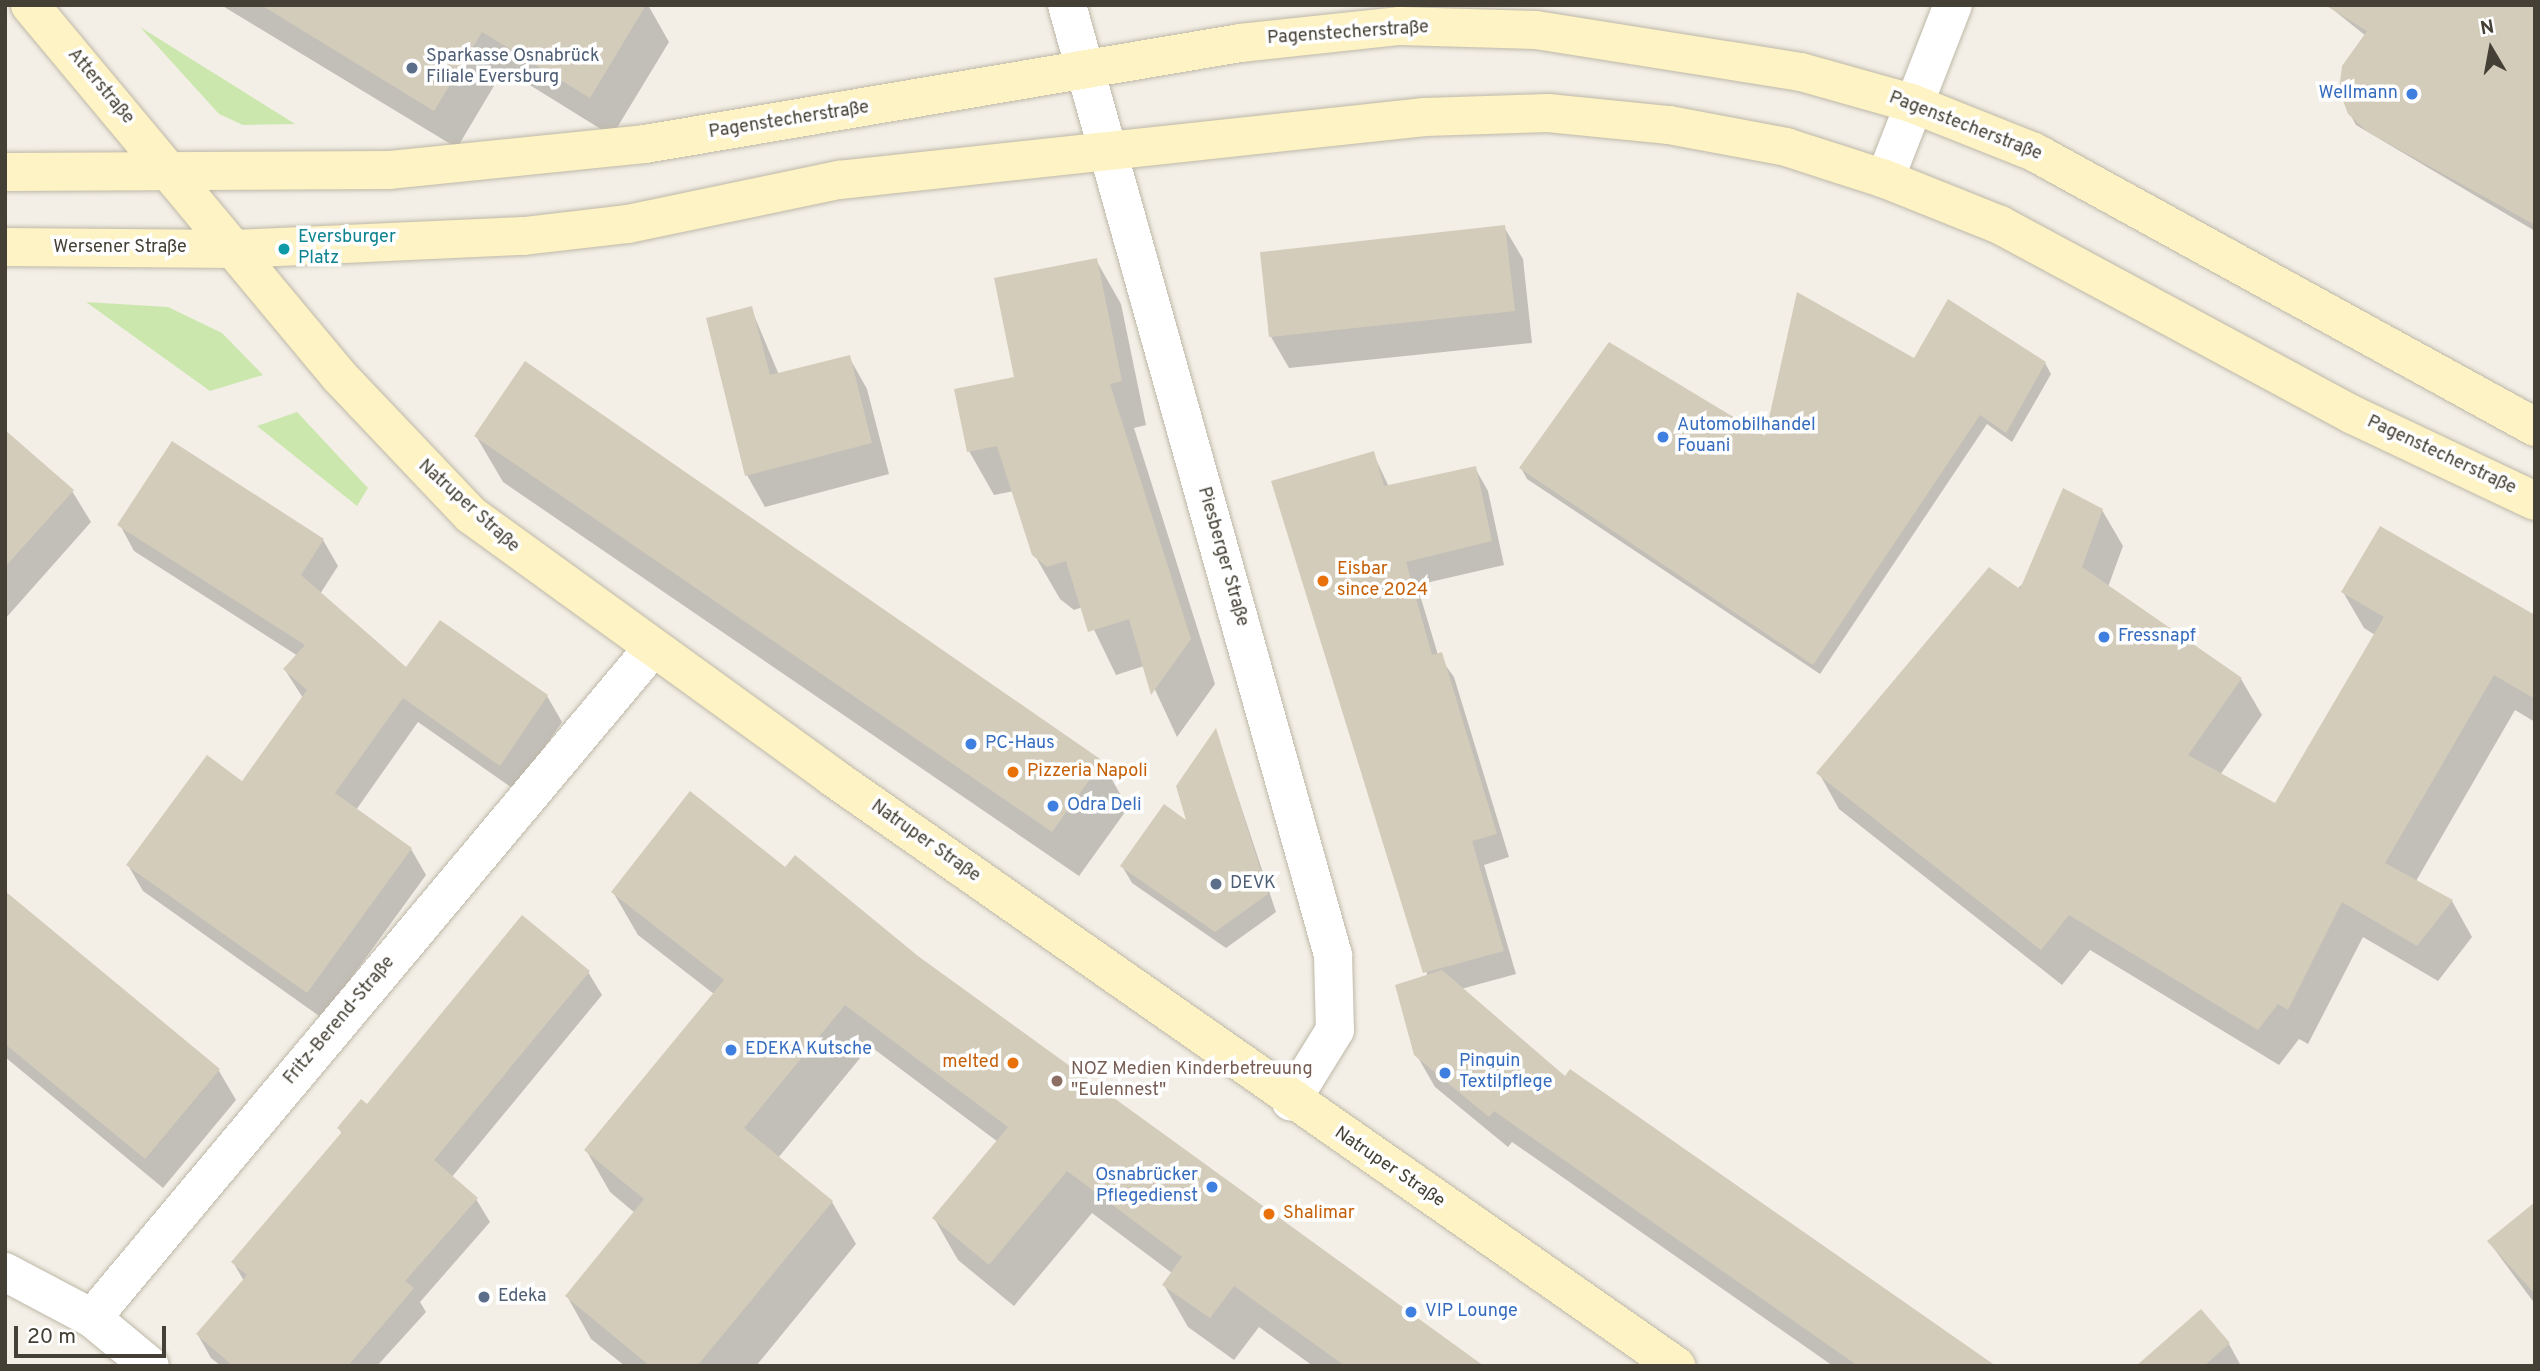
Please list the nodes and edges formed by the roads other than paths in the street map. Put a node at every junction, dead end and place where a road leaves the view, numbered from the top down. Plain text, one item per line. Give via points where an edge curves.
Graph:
1 (30, 5) edge
2 (1067, 5) edge
3 (1953, 5) edge
4 (1085, 69) junction
5 (1911, 103) junction
6 (1108, 151) junction
7 (168, 170) junction
8 (5, 172) edge
9 (1885, 179) junction
10 (5, 247) edge
11 (235, 249) junction
12 (2535, 427) edge
13 (2535, 501) edge
14 (652, 649) junction
15 (1291, 1101) junction
16 (5, 1272) edge
17 (92, 1318) junction
18 (150, 1366) edge
19 (1676, 1366) edge

1 - 7 main road, Atterstraße
2 - 4 street, Piesberger Straße
3 - 5 street
4 - 5 main road, Pagenstecherstraße via 1400,26 1536,30 1801,72
4 - 6 street, Piesberger Straße
4 - 7 main road, Pagenstecherstraße via 645,145 390,170
5 - 9 street
5 - 12 main road, Pagenstecherstraße via 2034,152
6 - 9 main road, Pagenstecherstraße via 1425,117 1548,113 1773,145
6 - 11 main road, Pagenstecherstraße via 839,180 628,224 524,236
6 - 15 street, Piesberger Straße via 1333,955 1335,1030
7 - 8 main road
7 - 11 main road
9 - 13 main road, Pagenstecherstraße via 2000,225 2353,415
10 - 11 main road, Wersener Straße
11 - 14 main road, Natruper Straße via 404,450 471,515
14 - 15 main road, Natruper Straße
14 - 17 street, Fritz-Berend-Straße
15 - 19 main road, Natruper Straße
16 - 17 street
17 - 18 street

